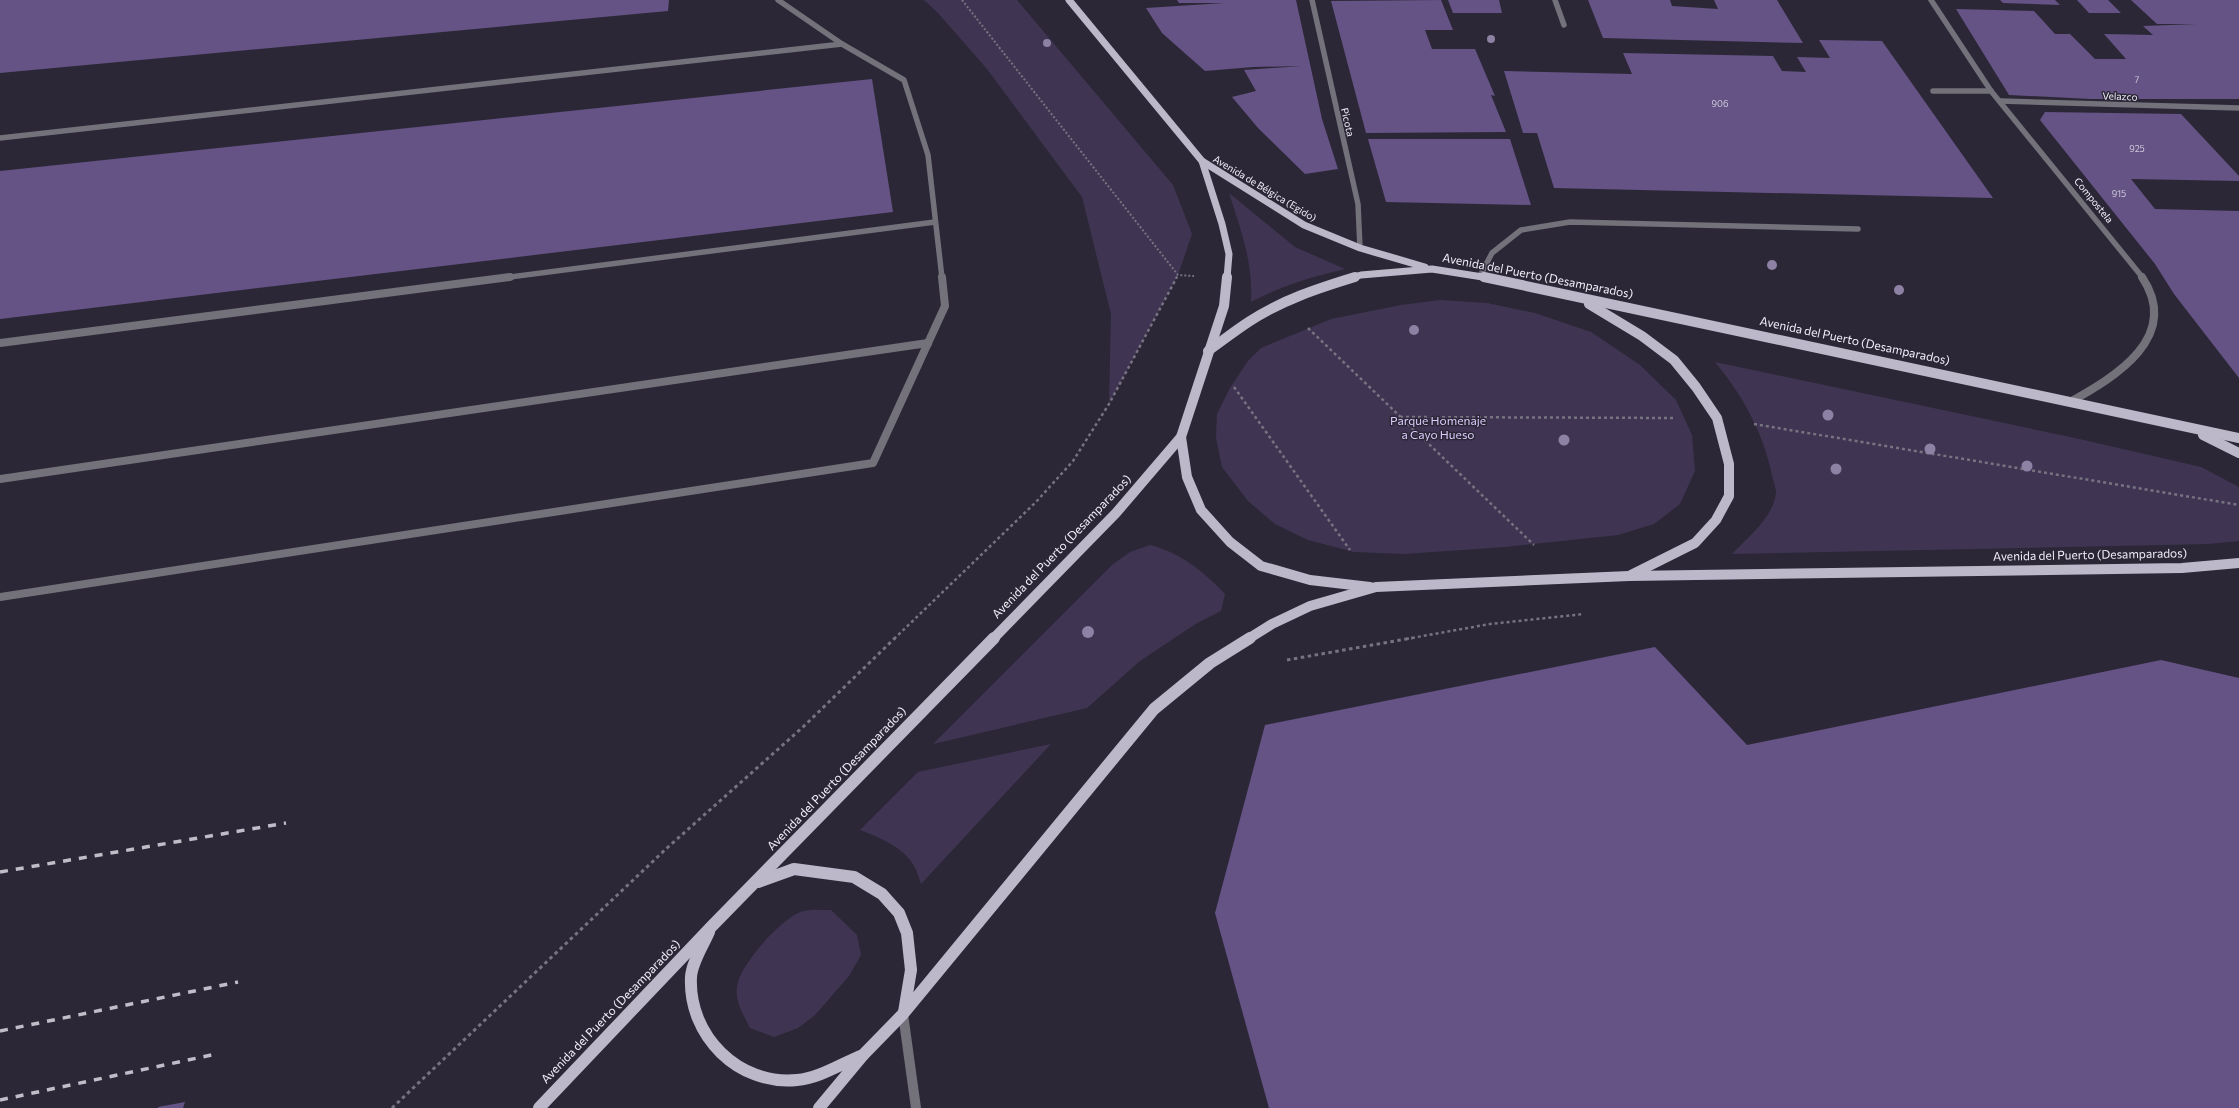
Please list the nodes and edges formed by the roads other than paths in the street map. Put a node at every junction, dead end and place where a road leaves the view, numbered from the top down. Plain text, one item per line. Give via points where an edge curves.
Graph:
1 (778, 0) edge
2 (1069, 0) edge
3 (1312, 0) edge
4 (1555, 0) edge
5 (1931, 0) edge
6 (1564, 25) dead end
7 (842, 44) junction
8 (1933, 90) dead end
9 (1991, 90) junction
10 (2000, 101) junction
11 (2239, 108) edge
12 (0, 138) edge
13 (1202, 161) junction
14 (935, 222) junction
15 (1858, 229) dead end
16 (1360, 248) junction
17 (1432, 269) junction
18 (1480, 276) junction
19 (1582, 299) junction
20 (0, 343) edge
21 (928, 343) junction
22 (1208, 351) junction
23 (2070, 402) junction
24 (2171, 425) junction
25 (1181, 437) junction
26 (2239, 438) edge
27 (2239, 453) edge
28 (0, 479) edge
29 (2239, 564) edge
30 (1629, 576) junction
31 (1376, 587) junction
32 (0, 597) edge
33 (756, 882) junction
34 (712, 926) junction
35 (904, 1014) junction
36 (864, 1054) junction
37 (539, 1108) edge
38 (819, 1108) edge
39 (916, 1108) edge

1 - 7 street
2 - 13 main road, Avenida de Bélgica (Egido)
3 - 16 street, Picota via 1358,204
4 - 6 street
5 - 9 street, Compostela
7 - 12 street
7 - 14 street via 904,80 928,156
8 - 9 street
9 - 10 street, Compostela
10 - 11 street, Velazco
10 - 23 street, Compostela via 2135,266 2148,288 2154,314 2144,348 2105,382
13 - 16 main road, Avenida de Bélgica (Egido) via 1304,226
13 - 22 main road, Avenida de Bélgica (Egido) via 1229,254 1224,306
14 - 20 street
14 - 21 street via 945,306
15 - 18 street via 1570,222 1521,230 1492,253
16 - 17 main road, Avenida de Bélgica (Egido)
17 - 18 main road, Avenida del Puerto (Desamparados)
17 - 22 main road, Avenida del Puerto (Desamparados) via 1361,275 1316,289 1251,320
18 - 19 main road, Avenida del Puerto (Desamparados)
19 - 23 main road, Avenida del Puerto (Desamparados)
19 - 30 main road via 1642,336 1674,360 1717,418 1729,464 1729,496 1716,520 1695,543
21 - 28 street
21 - 32 street via 873,463
22 - 25 main road, Avenida del Puerto (Desamparados)
23 - 24 main road, Avenida del Puerto (Desamparados)
24 - 26 main road, Avenida del Puerto (Desamparados)
24 - 27 main road via 2211,438
25 - 31 main road via 1187,477 1201,510 1230,542 1261,566 1310,580
25 - 33 main road, Avenida del Puerto (Desamparados) via 1116,513
29 - 30 main road, Avenida del Puerto (Desamparados) via 2182,568
30 - 31 main road, Avenida del Puerto (Desamparados)
31 - 35 main road, Avenida del Puerto (Desamparados) via 1310,606 1272,624 1210,663 1154,709
33 - 34 main road, Avenida del Puerto (Desamparados)
33 - 35 main road via 794,869 854,877 882,894 899,913 907,933 911,970
34 - 36 main road via 691,975 693,1004 707,1039 728,1062 767,1080 798,1080
34 - 37 main road, Avenida del Puerto (Desamparados)
35 - 36 main road, Avenida del Puerto (Desamparados)
35 - 39 street
36 - 38 main road, Avenida del Puerto (Desamparados)

